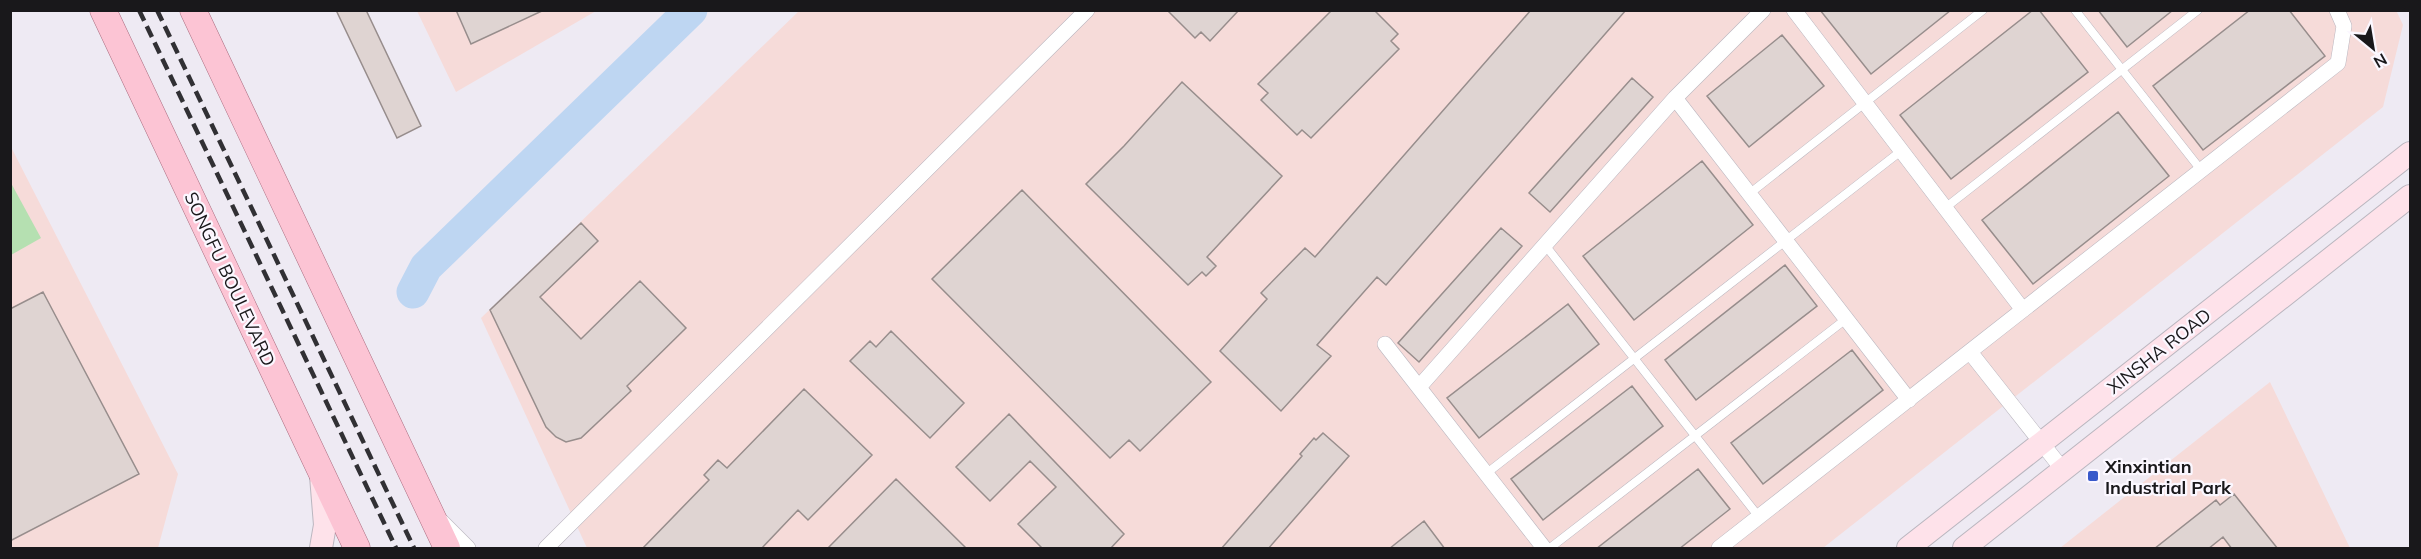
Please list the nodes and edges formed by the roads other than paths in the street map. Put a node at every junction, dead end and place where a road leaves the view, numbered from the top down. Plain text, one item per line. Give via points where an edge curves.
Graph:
1 (103, 10) edge
2 (193, 10) edge
3 (1087, 10) edge
4 (1763, 10) edge
5 (1794, 10) edge
6 (1983, 10) edge
7 (2075, 10) edge
8 (2198, 10) edge
9 (2337, 10) edge
10 (2122, 70) junction
11 (1675, 98) junction
12 (1864, 103) junction
13 (1901, 151) junction
14 (2410, 153) edge
15 (2201, 170) junction
16 (1749, 194) junction
17 (2410, 196) edge
18 (1945, 208) junction
19 (2410, 210) edge
20 (2373, 225) junction
21 (1785, 241) junction
22 (1545, 245) junction
23 (2023, 310) junction
24 (1846, 319) junction
25 (1385, 344) dead end
26 (1970, 352) junction
27 (1634, 358) junction
28 (1420, 386) junction
29 (1909, 400) junction
30 (1695, 436) junction
31 (2042, 443) junction
32 (2063, 470) junction
33 (321, 471) junction
34 (1487, 473) junction
35 (426, 504) junction
36 (1759, 517) junction
37 (557, 536) junction
38 (321, 549) edge
39 (357, 549) edge
40 (447, 549) edge
41 (468, 549) edge
42 (535, 549) edge
43 (546, 549) edge
44 (1544, 549) edge
45 (1550, 549) edge
46 (1719, 549) edge
47 (1908, 549) edge
48 (1964, 549) edge

1 - 33 main road, SONGFU BOULEVARD
2 - 35 main road
3 - 37 street
4 - 11 street
5 - 12 street
6 - 12 lane
7 - 10 lane
8 - 10 lane
9 - 15 street via 2344,26 2338,63
10 - 15 lane
10 - 18 lane
11 - 16 street
11 - 22 street
12 - 13 street
12 - 16 lane
13 - 18 street
13 - 21 lane
14 - 31 main road, XINSHA ROAD
15 - 23 street
16 - 21 street
17 - 20 main road, XINSHA ROAD
18 - 23 street
19 - 20 main road
20 - 32 main road, XINSHA ROAD
21 - 24 street
21 - 27 lane
22 - 27 lane
22 - 28 street
23 - 26 street
24 - 29 street
24 - 30 lane
25 - 28 street
26 - 29 street
26 - 31 street
27 - 30 lane
27 - 34 lane
28 - 34 street
29 - 36 street
30 - 36 lane
30 - 45 lane
31 - 32 street
31 - 47 main road, XINSHA ROAD
32 - 48 main road, XINSHA ROAD
33 - 38 main road via 325,525
33 - 39 main road, SONGFU BOULEVARD
34 - 44 street
35 - 40 main road
35 - 41 street
36 - 46 street
37 - 42 street
37 - 43 street

